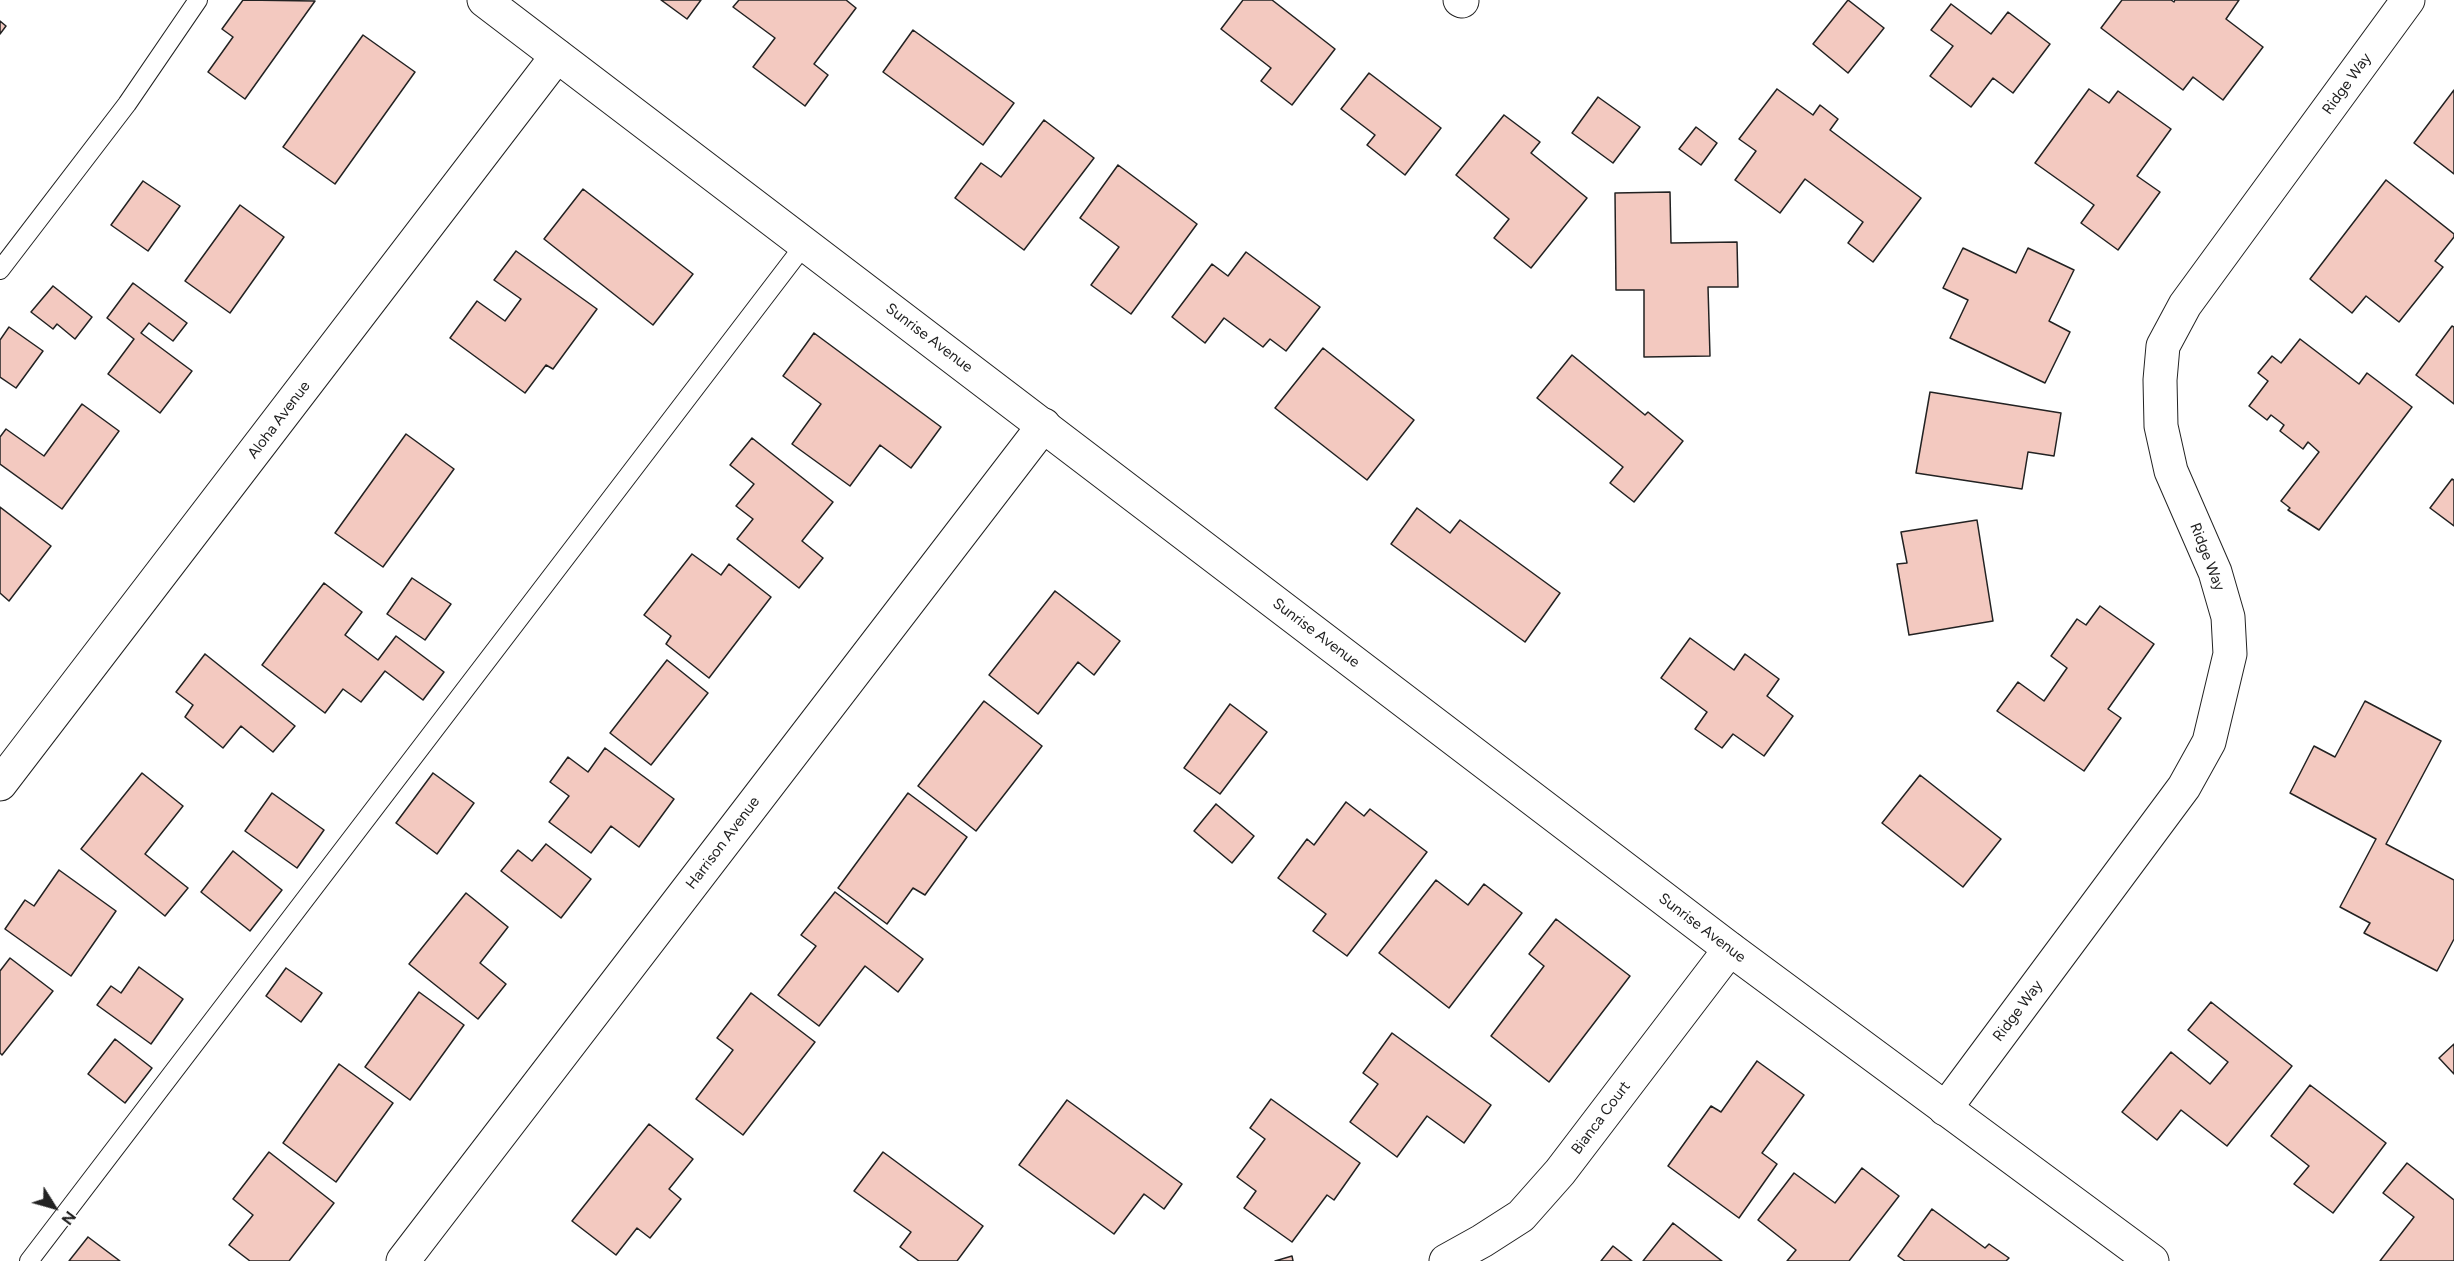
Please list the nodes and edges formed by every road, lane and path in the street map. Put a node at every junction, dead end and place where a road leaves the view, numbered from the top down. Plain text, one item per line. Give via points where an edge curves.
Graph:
1 (198, 0) edge
2 (483, 0) edge
3 (2408, 0) edge
4 (557, 56) junction
5 (805, 244) junction
6 (0, 270) edge
7 (1044, 425) junction
8 (0, 784) edge
9 (1730, 949) junction
10 (1945, 1109) junction
11 (29, 1261) edge
12 (403, 1261) edge
13 (1446, 1261) edge
14 (2152, 1261) edge

1 - 6 lane via 127,104
2 - 4 street, Sunrise Avenue
3 - 10 street, Ridge Way via 2185,305 2163,346 2161,426 2171,471 2215,572 2228,617 2230,654 2209,742 2184,787
4 - 5 street, Sunrise Avenue
4 - 8 street, Aloha Avenue
5 - 7 street, Sunrise Avenue
5 - 11 lane
7 - 9 street, Sunrise Avenue
7 - 12 street, Harrison Avenue
9 - 10 street, Sunrise Avenue
9 - 13 street, Bianca Court via 1560,1172 1521,1216
10 - 14 street, Sunrise Avenue

